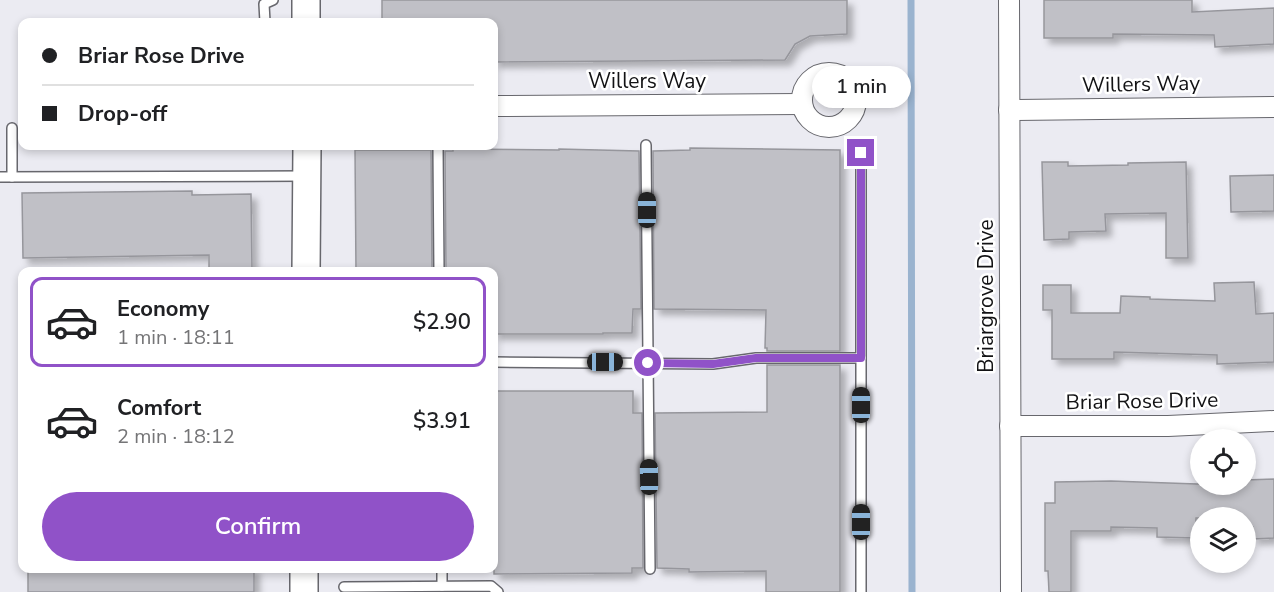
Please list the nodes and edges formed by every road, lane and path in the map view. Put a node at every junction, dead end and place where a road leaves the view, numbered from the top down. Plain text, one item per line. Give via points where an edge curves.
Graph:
1 (273, 0) edge
2 (306, 0) edge
3 (1009, 0) edge
4 (265, 18) edge
5 (306, 18) edge
6 (801, 104) dead end
7 (498, 106) edge
8 (1274, 106) edge
9 (1009, 110) junction
10 (12, 128) dead end
11 (646, 145) dead end
12 (307, 150) edge
13 (438, 150) edge
14 (861, 153) dead end
15 (307, 176) junction
16 (0, 177) edge
17 (12, 177) junction
18 (306, 267) edge
19 (439, 267) edge
20 (861, 358) junction
21 (498, 362) edge
22 (648, 363) junction
23 (1274, 421) edge
24 (1010, 426) junction
25 (650, 569) dead end
26 (304, 573) edge
27 (442, 573) edge
28 (442, 586) junction
29 (344, 587) dead end
30 (304, 592) edge
31 (498, 592) edge
32 (861, 592) edge
33 (1011, 592) edge

1 - 4 lane via 264,4
2 - 5 street
3 - 9 street, Briargrove Drive
6 - 7 street, Willers Way
8 - 9 street, Willers Way
9 - 24 street, Briargrove Drive
10 - 17 lane
11 - 22 lane
12 - 15 street
13 - 19 lane
14 - 20 lane
15 - 17 lane
15 - 18 street
16 - 17 lane
20 - 22 lane
20 - 32 lane
21 - 22 lane
22 - 25 lane
23 - 24 street, Briar Rose Drive
24 - 33 street, Briargrove Drive
26 - 30 street
27 - 28 lane
28 - 29 lane
28 - 31 lane via 491,586

